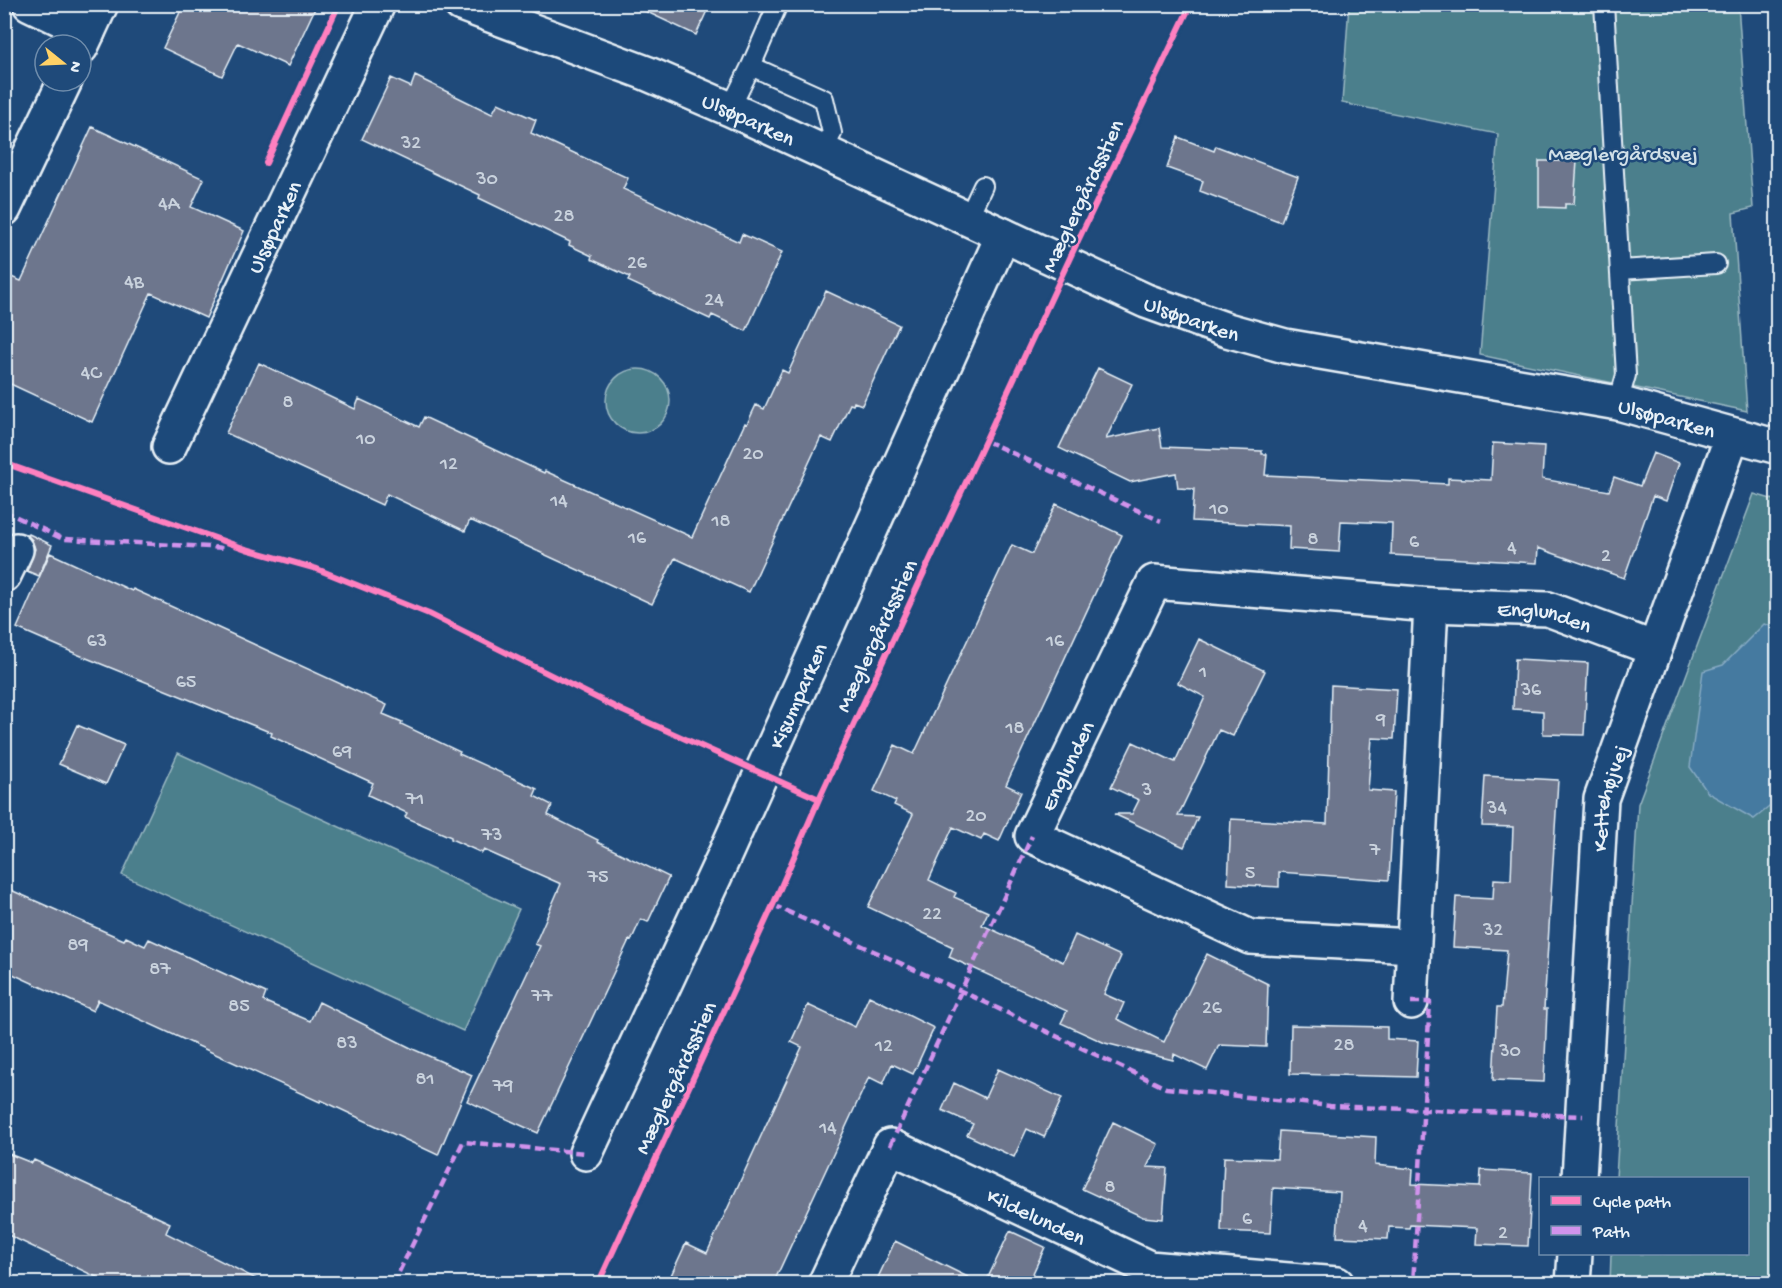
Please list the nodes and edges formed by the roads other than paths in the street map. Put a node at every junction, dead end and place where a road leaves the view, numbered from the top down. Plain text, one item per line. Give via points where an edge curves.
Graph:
1 (30, 4) edge
2 (378, 4) edge
3 (460, 4) edge
4 (524, 4) edge
5 (778, 4) edge
6 (1604, 4) edge
7 (90, 28) edge
8 (751, 66) junction
9 (646, 73) junction
10 (59, 93) edge
11 (730, 109) junction
12 (823, 153) junction
13 (983, 186) dead end
14 (4, 209) edge
15 (967, 220) junction
16 (1003, 235) junction
17 (1716, 264) dead end
18 (1620, 270) junction
19 (1618, 403) junction
20 (1732, 436) junction
21 (169, 447) dead end
22 (1778, 447) edge
23 (1431, 605) junction
24 (1655, 649) junction
25 (1413, 946) junction
26 (1411, 1002) dead end
27 (586, 1153) dead end
28 (1579, 1177) edge
29 (1575, 1255) edge
30 (825, 1284) edge
31 (1337, 1284) edge
32 (1573, 1284) edge

1 - 7 street
2 - 21 street, Ulsøparken
3 - 9 street, Ulsøparken
4 - 9 street, Ulsøparken
5 - 8 lane
6 - 18 lane
8 - 11 lane
8 - 12 lane via 824,99 832,133
9 - 11 street, Ulsøparken
10 - 14 street
11 - 12 street, Ulsøparken
12 - 15 street, Ulsøparken
13 - 15 lane
15 - 16 street, Ulsøparken
16 - 19 street, Ulsøparken via 1146,301 1285,346
16 - 27 street, Kisumparken
17 - 18 lane
18 - 19 lane via 1626,375
19 - 20 street, Ulsøparken
20 - 22 street, Ulsøparken
20 - 24 street, Kettehøjvej
23 - 24 street, Englunden via 1548,609
23 - 25 street
23 - 25 street, Englunden via 1154,582 1032,836 1250,937
24 - 28 street, Kettehøjvej via 1601,799
25 - 26 street
29 - 32 street
30 - 31 street, Kildelunden via 890,1146 1149,1268

